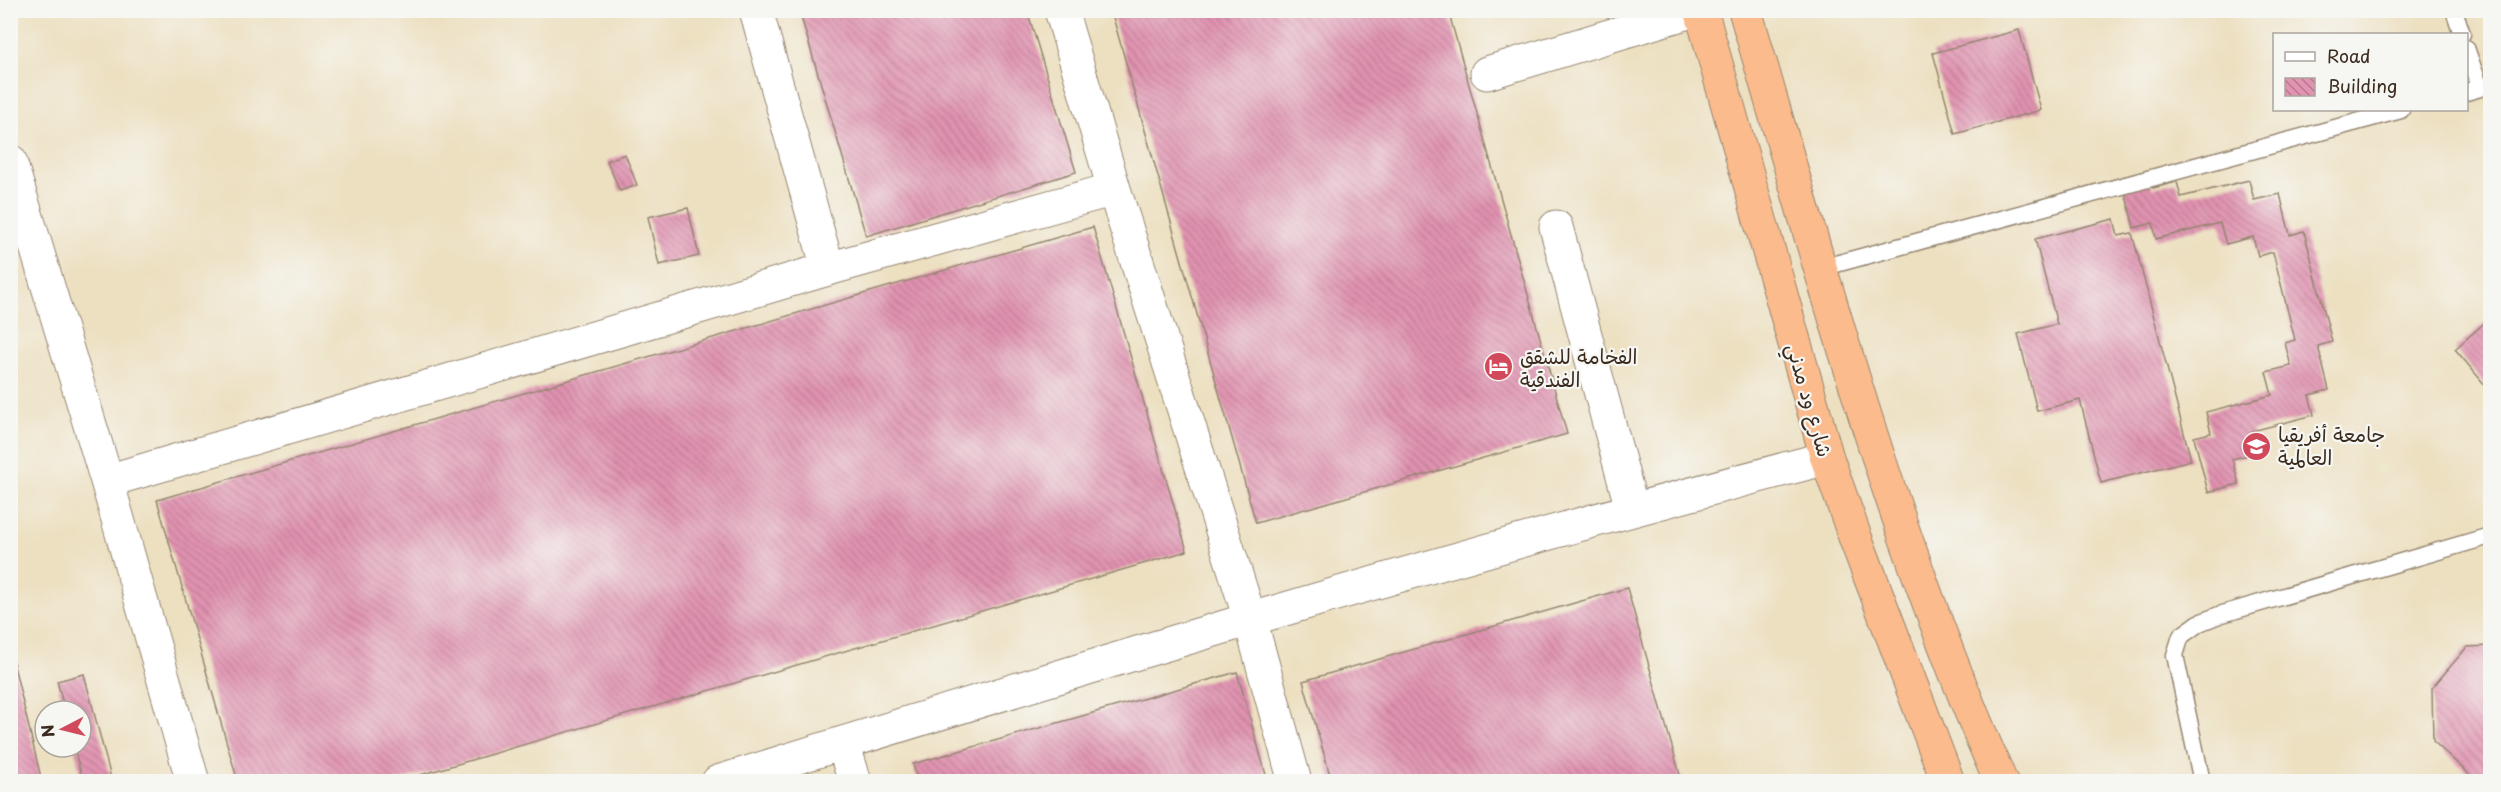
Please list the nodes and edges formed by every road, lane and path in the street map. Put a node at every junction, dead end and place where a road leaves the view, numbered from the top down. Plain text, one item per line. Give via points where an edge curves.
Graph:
1 (756, 10) edge
2 (1061, 10) edge
3 (1695, 10) edge
4 (1701, 10) edge
5 (1745, 10) edge
6 (2454, 10) edge
7 (2462, 33) edge
8 (2468, 54) edge
9 (1486, 73) dead end
10 (2479, 88) edge
11 (2397, 111) edge
12 (10, 161) edge
13 (1114, 189) junction
14 (1556, 227) dead end
15 (1821, 268) junction
16 (828, 269) junction
17 (1827, 458) junction
18 (107, 481) junction
19 (1632, 508) junction
20 (2490, 536) edge
21 (1250, 618) junction
22 (1982, 738) junction
23 (843, 743) junction
24 (1943, 770) edge
25 (193, 782) edge
26 (718, 782) edge
27 (855, 782) edge
28 (1295, 782) edge
29 (2001, 782) edge
30 (2202, 782) edge

1 - 16 street
2 - 13 street
3 - 9 street
4 - 17 highway, شارع ود مدني
5 - 15 highway
6 - 7 lane
8 - 10 lane
11 - 15 lane
12 - 18 street
13 - 16 street
13 - 21 street
14 - 19 street
15 - 22 highway via 1914,560
16 - 18 street
17 - 19 street
17 - 24 highway, شارع ود مدني
18 - 25 street
19 - 21 street
20 - 30 lane via 2219,615 2181,636 2175,655
21 - 23 street
21 - 28 street
22 - 24 highway
22 - 29 highway
23 - 26 street
23 - 27 street

